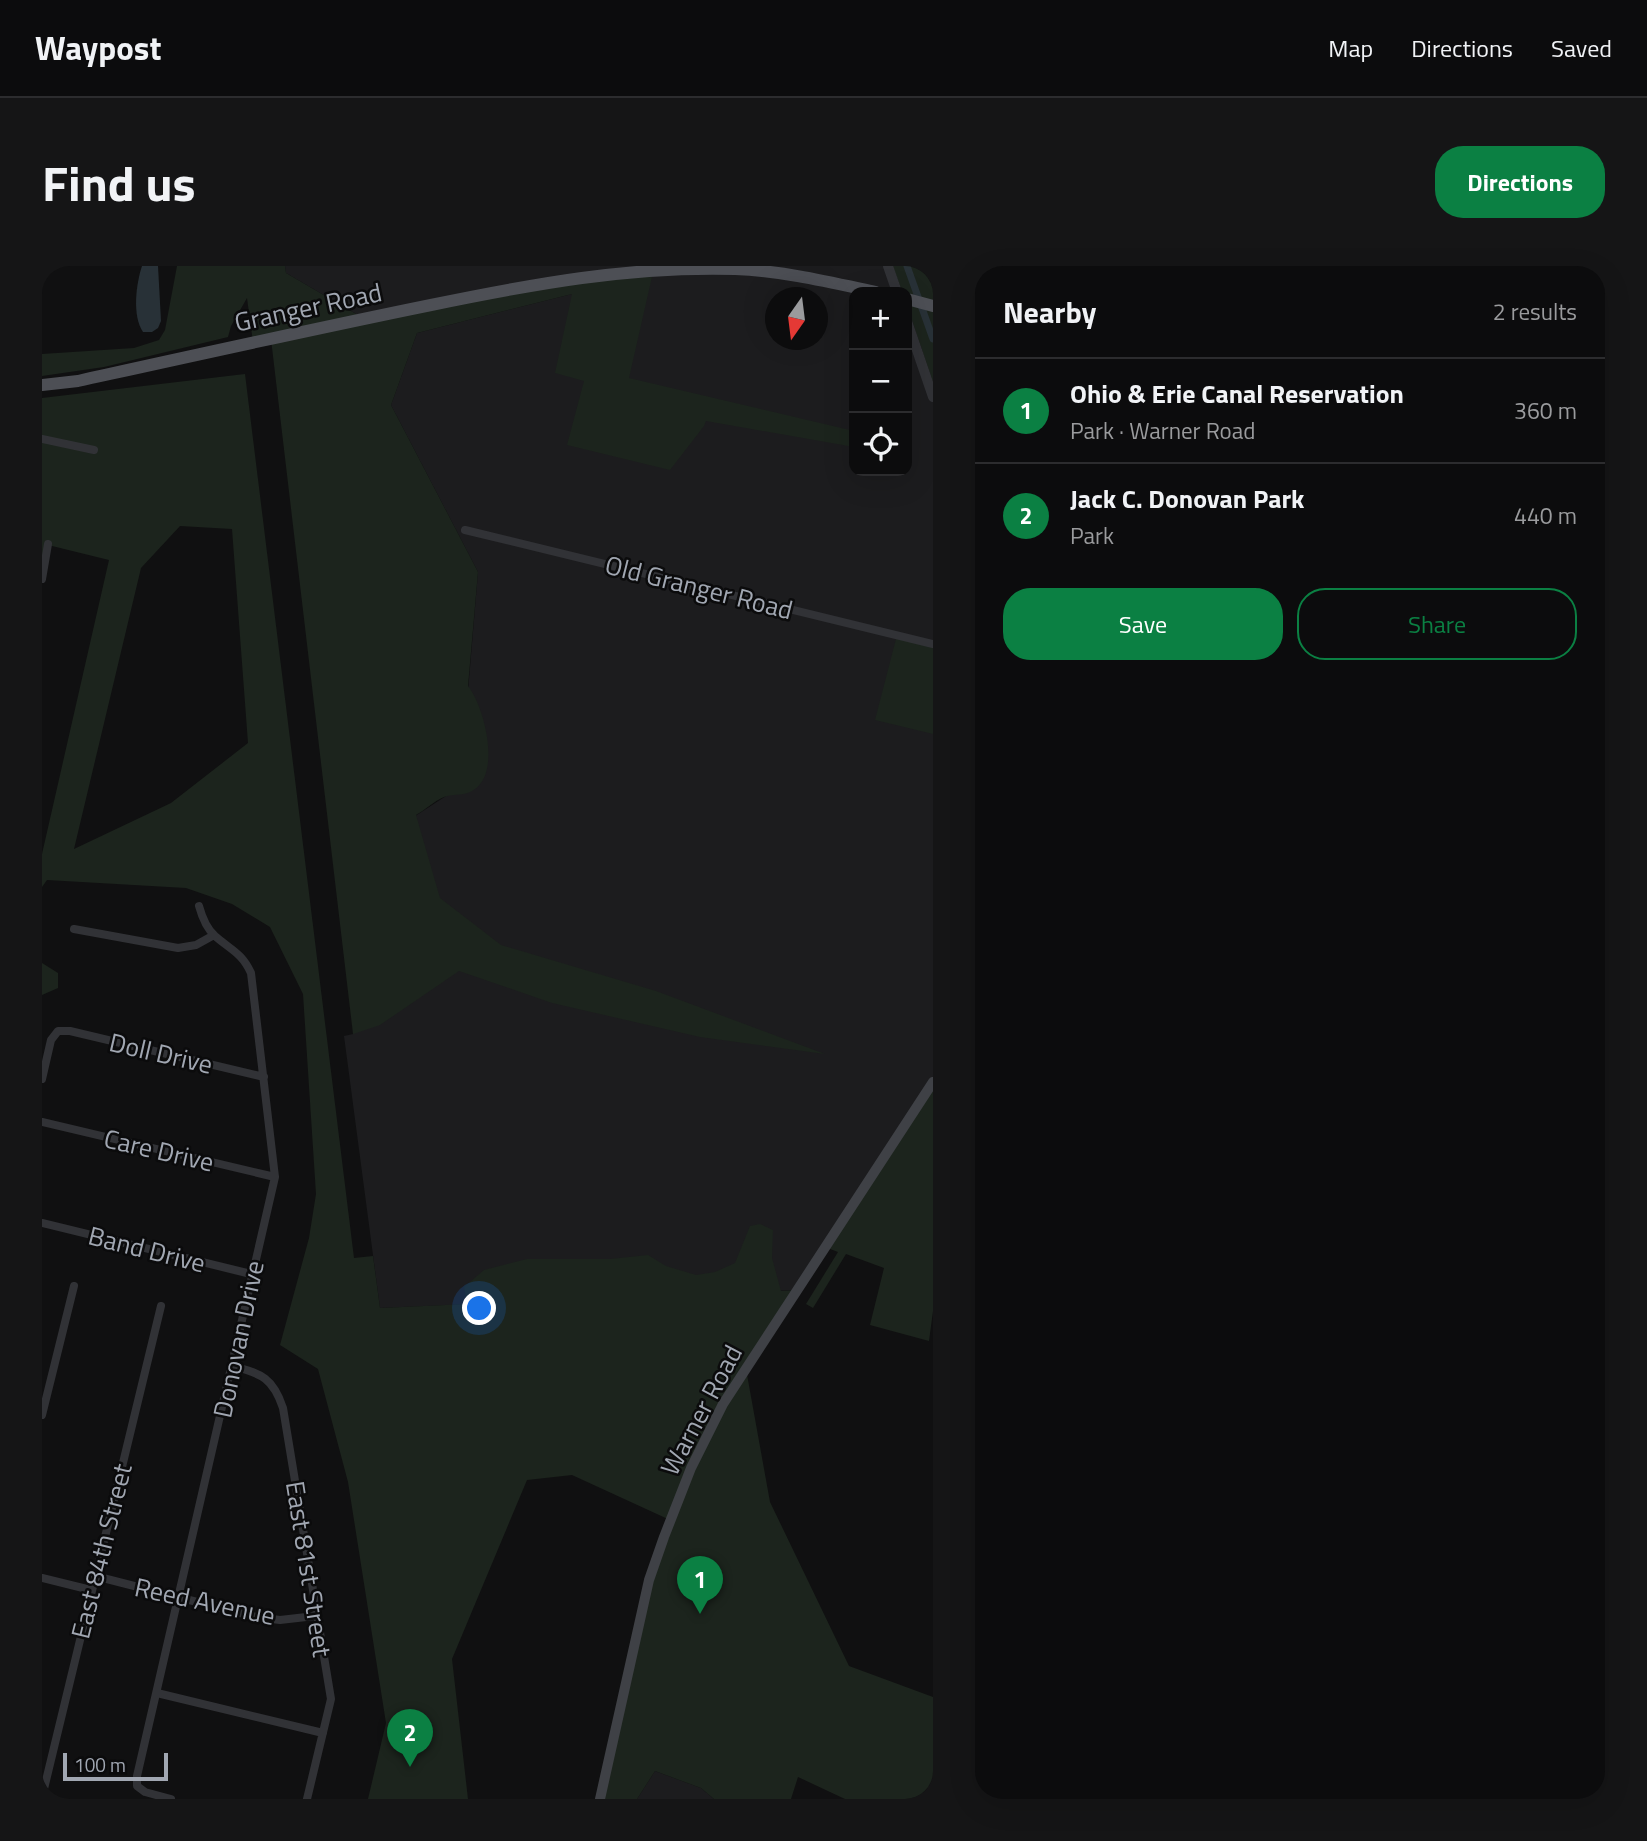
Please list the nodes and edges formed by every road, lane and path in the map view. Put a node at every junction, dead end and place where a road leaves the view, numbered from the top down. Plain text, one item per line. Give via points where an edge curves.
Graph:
1 (888, 266) edge
2 (735, 267) edge
3 (852, 287) edge
4 (895, 287) edge
5 (912, 301) edge
6 (930, 305) edge
7 (912, 336) edge
8 (42, 385) edge
9 (933, 397) edge
10 (42, 439) edge
11 (94, 450) dead end
12 (465, 530) dead end
13 (48, 544) dead end
14 (42, 579) edge
15 (933, 644) edge
16 (199, 906) dead end
17 (75, 929) dead end
18 (214, 935) junction
19 (264, 1077) junction
20 (42, 1079) edge
21 (933, 1082) edge
22 (42, 1122) edge
23 (275, 1177) junction
24 (42, 1223) edge
25 (251, 1274) junction
26 (74, 1286) dead end
27 (161, 1306) dead end
28 (233, 1366) junction
29 (42, 1415) edge
30 (95, 1577) junction
31 (42, 1578) edge
32 (91, 1590) junction
33 (180, 1598) junction
34 (315, 1616) junction
35 (157, 1693) junction
36 (323, 1733) junction
37 (42, 1797) edge
38 (172, 1799) edge
39 (307, 1799) edge
40 (600, 1799) edge

1 - 4 street
2 - 3 main road, Granger Road
2 - 8 main road, Granger Road via 654,268 556,279
5 - 6 main road
7 - 9 street
10 - 11 street
12 - 15 street, Old Granger Road
13 - 14 street
16 - 18 street, Donovan Drive
17 - 18 street via 178,948
18 - 19 street, Donovan Drive via 245,960 251,973
19 - 20 street, Doll Drive via 58,1031 51,1040
19 - 23 street, Donovan Drive
21 - 40 main road, Warner Road via 723,1404 691,1468 649,1580
22 - 23 street, Care Drive
23 - 25 street, Donovan Drive
24 - 25 street, Band Drive
25 - 28 street, Donovan Drive
26 - 29 street
27 - 30 street, East 84th Street
28 - 33 street, Donovan Drive
28 - 34 street, East 81st Street via 256,1372 278,1392
30 - 32 street, East 84th Street
30 - 33 street, Reed Avenue
31 - 32 street
32 - 37 street, East 84th Street
33 - 34 street, Reed Avenue via 256,1617
33 - 35 street, Donovan Drive
34 - 36 street, East 81st Street via 331,1699
35 - 36 street
35 - 38 street, Donovan Drive via 138,1786 145,1793
36 - 39 street, East 81st Street

